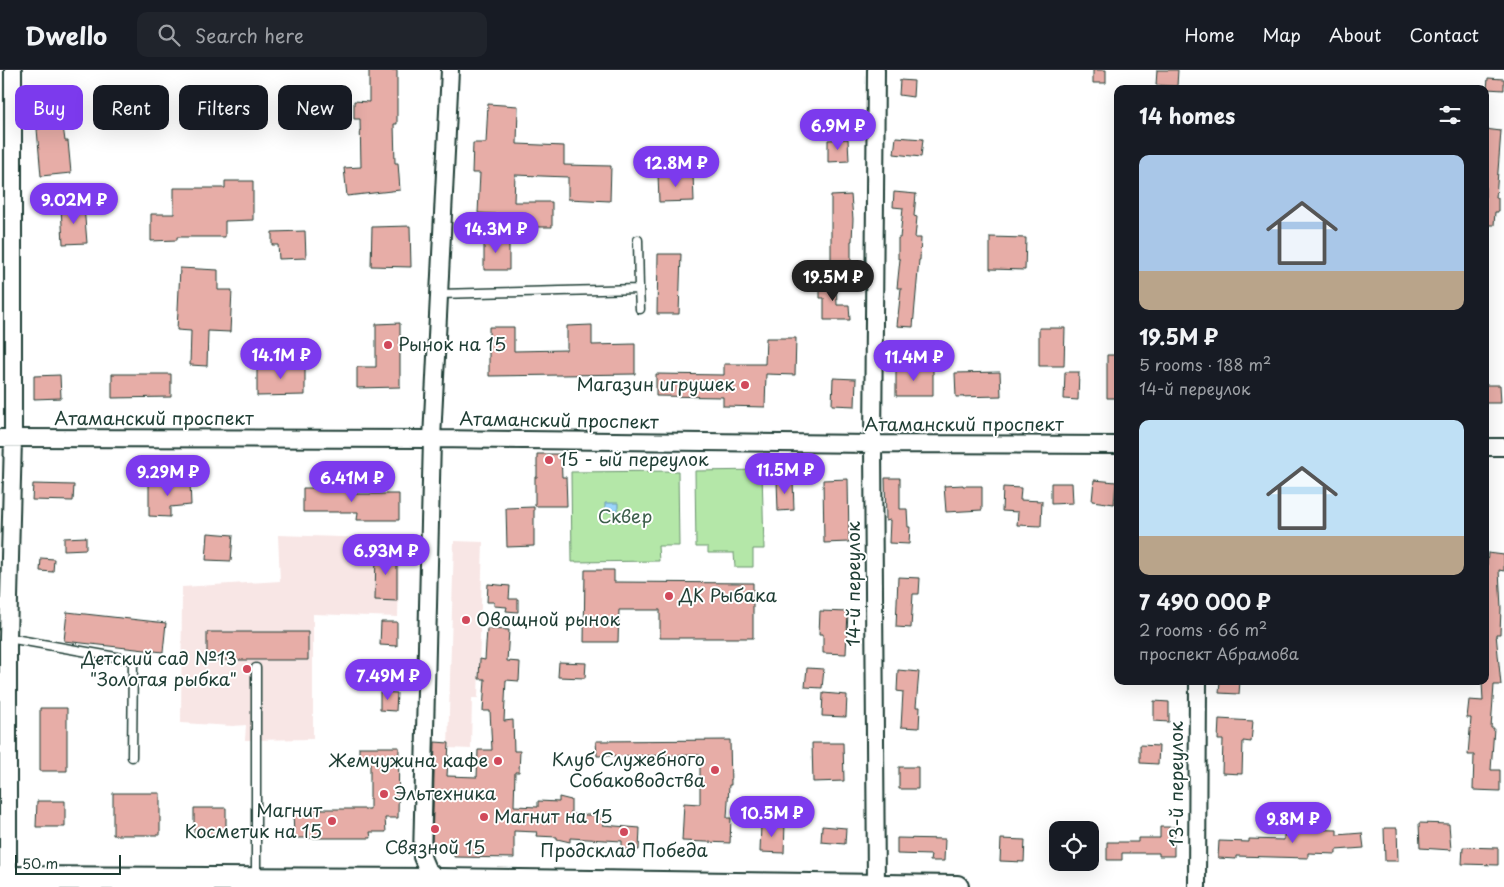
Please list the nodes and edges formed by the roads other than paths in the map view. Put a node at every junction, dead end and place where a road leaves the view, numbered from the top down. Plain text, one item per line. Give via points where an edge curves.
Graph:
1 (13, 70) edge
2 (450, 70) edge
3 (876, 70) edge
4 (638, 240) dead end
5 (6, 247) edge
6 (639, 289) junction
7 (439, 294) junction
8 (640, 309) dead end
9 (6, 438) edge
10 (432, 439) junction
11 (873, 444) junction
12 (1114, 445) edge
13 (1489, 447) edge
14 (1504, 447) edge
15 (8, 638) junction
16 (256, 668) dead end
17 (1198, 685) edge
18 (132, 757) dead end
19 (256, 879) junction
20 (5, 881) edge
21 (136, 883) edge
22 (439, 884) edge
23 (701, 885) edge
24 (876, 886) edge
25 (957, 887) edge
26 (1197, 887) edge

1 - 5 street
2 - 7 street
3 - 11 street, 14-й переулок
4 - 6 lane
5 - 9 street
6 - 7 lane
6 - 8 lane
7 - 10 street
9 - 10 street, Атаманский проспект
9 - 15 street
10 - 11 street, Атаманский проспект
10 - 22 street via 422,857
11 - 12 street, Атаманский проспект
11 - 24 street, 14-й переулок
13 - 14 street
15 - 18 lane via 133,660
15 - 20 street
16 - 19 lane
17 - 26 street, 13-й переулок
19 - 21 main road
19 - 22 main road
20 - 21 main road
22 - 23 main road
23 - 24 main road
24 - 25 main road

